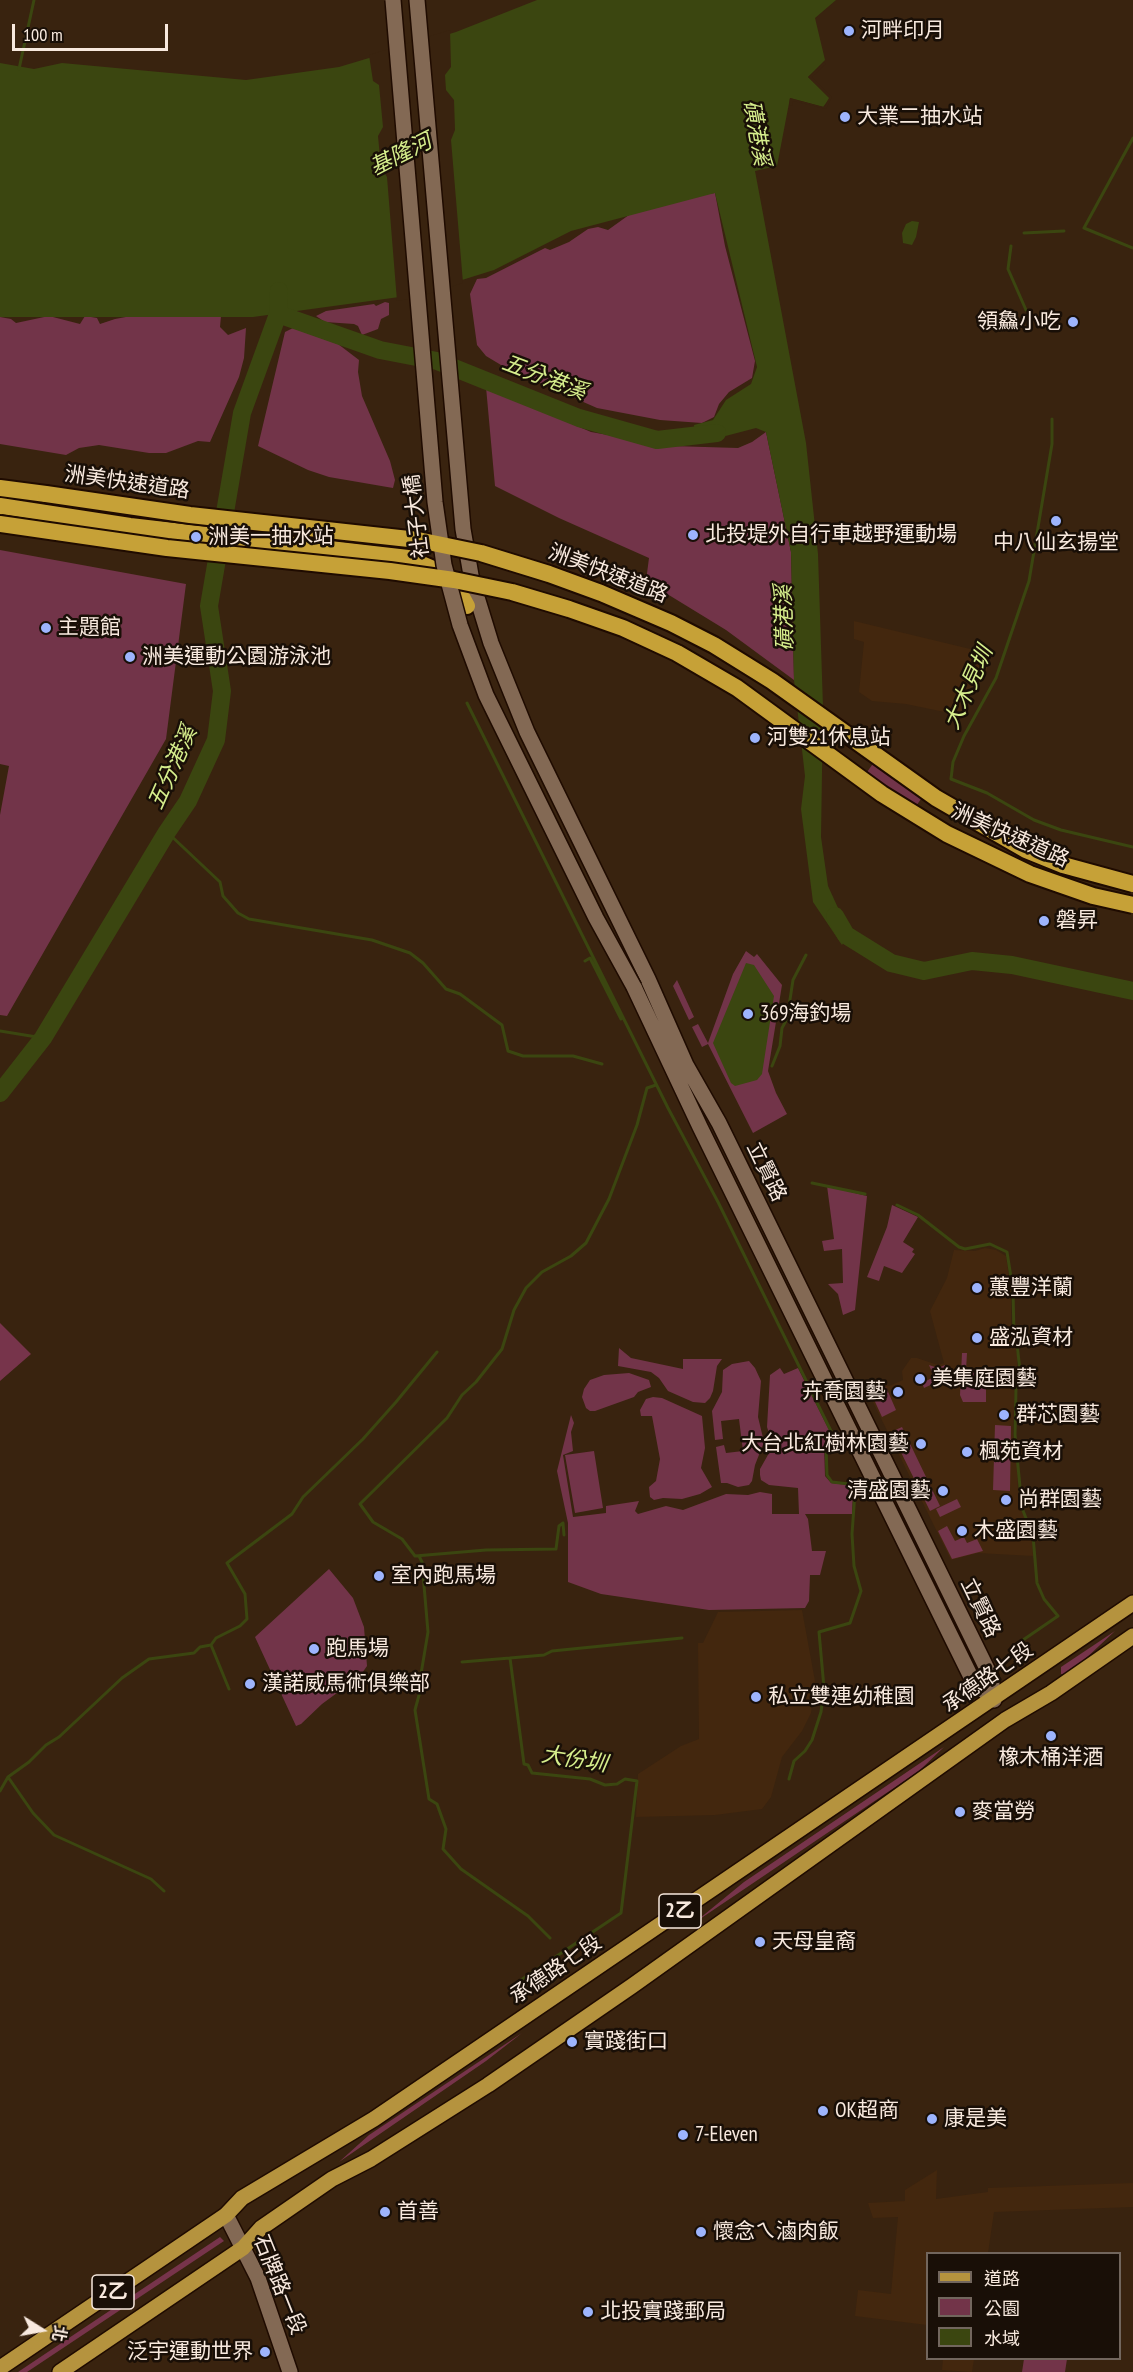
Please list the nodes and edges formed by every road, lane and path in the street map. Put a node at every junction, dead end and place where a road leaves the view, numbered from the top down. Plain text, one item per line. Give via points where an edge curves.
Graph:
1 (393, 0) edge
2 (417, 0) edge
3 (0, 488) edge
4 (0, 506) edge
5 (0, 524) edge
6 (459, 605) dead end
7 (1133, 884) edge
8 (1133, 905) edge
9 (634, 987) joint
10 (758, 1205) junction
11 (742, 1213) junction
12 (1133, 1604) edge
13 (1133, 1636) edge
14 (994, 1700) junction
15 (226, 2215) junction
16 (243, 2248) junction
17 (0, 2368) edge
18 (60, 2372) edge
19 (290, 2372) edge

1 - 9 street, 社子大橋, bridge via 435,502 444,565 460,625 486,695
2 - 10 street, 立賢路, bridge via 463,530 472,580 491,643 527,732 686,1065
3 - 7 highway, 洲美快速道路, bridge via 418,540 549,573 661,618 714,645 772,681 936,798 1026,850 1063,865
4 - 6 highway via 130,526 376,553 420,569
5 - 8 highway, 洲美快速道路, bridge via 167,548 454,580 569,609 623,628 727,682 882,794 957,840 1030,874
9 - 11 street, 立賢路
10 - 11 street
10 - 14 street, 立賢路 via 988,1671
11 - 14 street, 立賢路 via 973,1681
12 - 14 main road, 承德路七段 / 2乙
13 - 16 main road, 2乙 via 1005,1720 488,2085 332,2179 261,2228
14 - 15 main road, 承德路七段 / 2乙 via 374,2119 242,2198
15 - 16 street, 石牌路一段
15 - 17 main road, 承德路七段 / 2乙
16 - 18 main road, 2乙
16 - 19 street, 石牌路一段 via 258,2278

